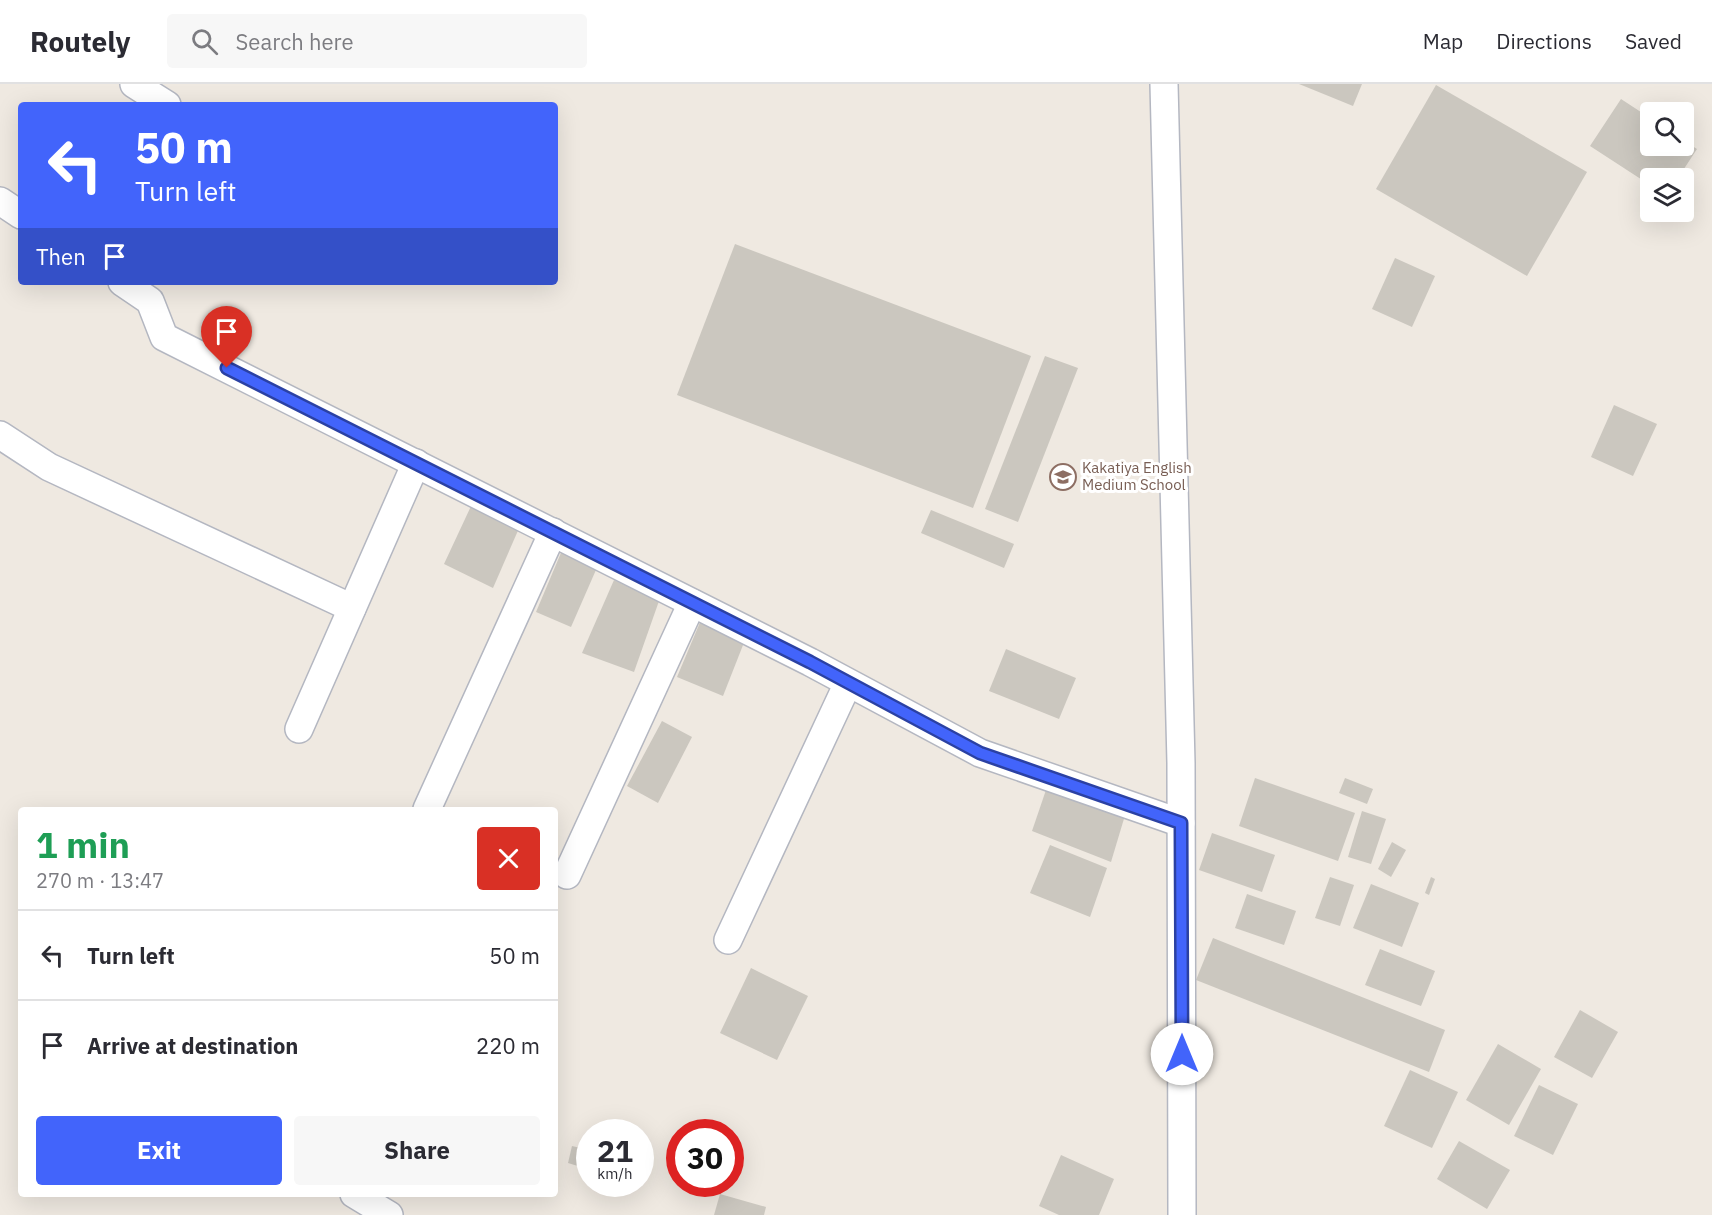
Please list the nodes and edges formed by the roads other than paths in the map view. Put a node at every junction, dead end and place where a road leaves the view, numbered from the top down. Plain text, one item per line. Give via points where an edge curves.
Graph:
1 (134, 84) edge
2 (1164, 84) edge
3 (162, 102) edge
4 (0, 201) edge
5 (18, 213) edge
6 (133, 285) edge
7 (156, 291) edge
8 (0, 435) edge
9 (416, 463) junction
10 (553, 532) junction
11 (692, 603) junction
12 (352, 608) junction
13 (849, 683) junction
14 (299, 729) dead end
15 (428, 807) edge
16 (1181, 823) junction
17 (567, 875) dead end
18 (728, 940) dead end
19 (359, 1197) edge
20 (389, 1215) edge
21 (1182, 1215) edge

1 - 3 street
2 - 16 street
4 - 5 street
6 - 7 street
7 - 9 street via 164,336
8 - 12 street via 49,468
9 - 10 street
9 - 12 street
10 - 11 street
10 - 15 street
11 - 13 street
11 - 17 street
12 - 14 street
13 - 16 street via 980,753
13 - 18 street
16 - 21 street
19 - 20 street

